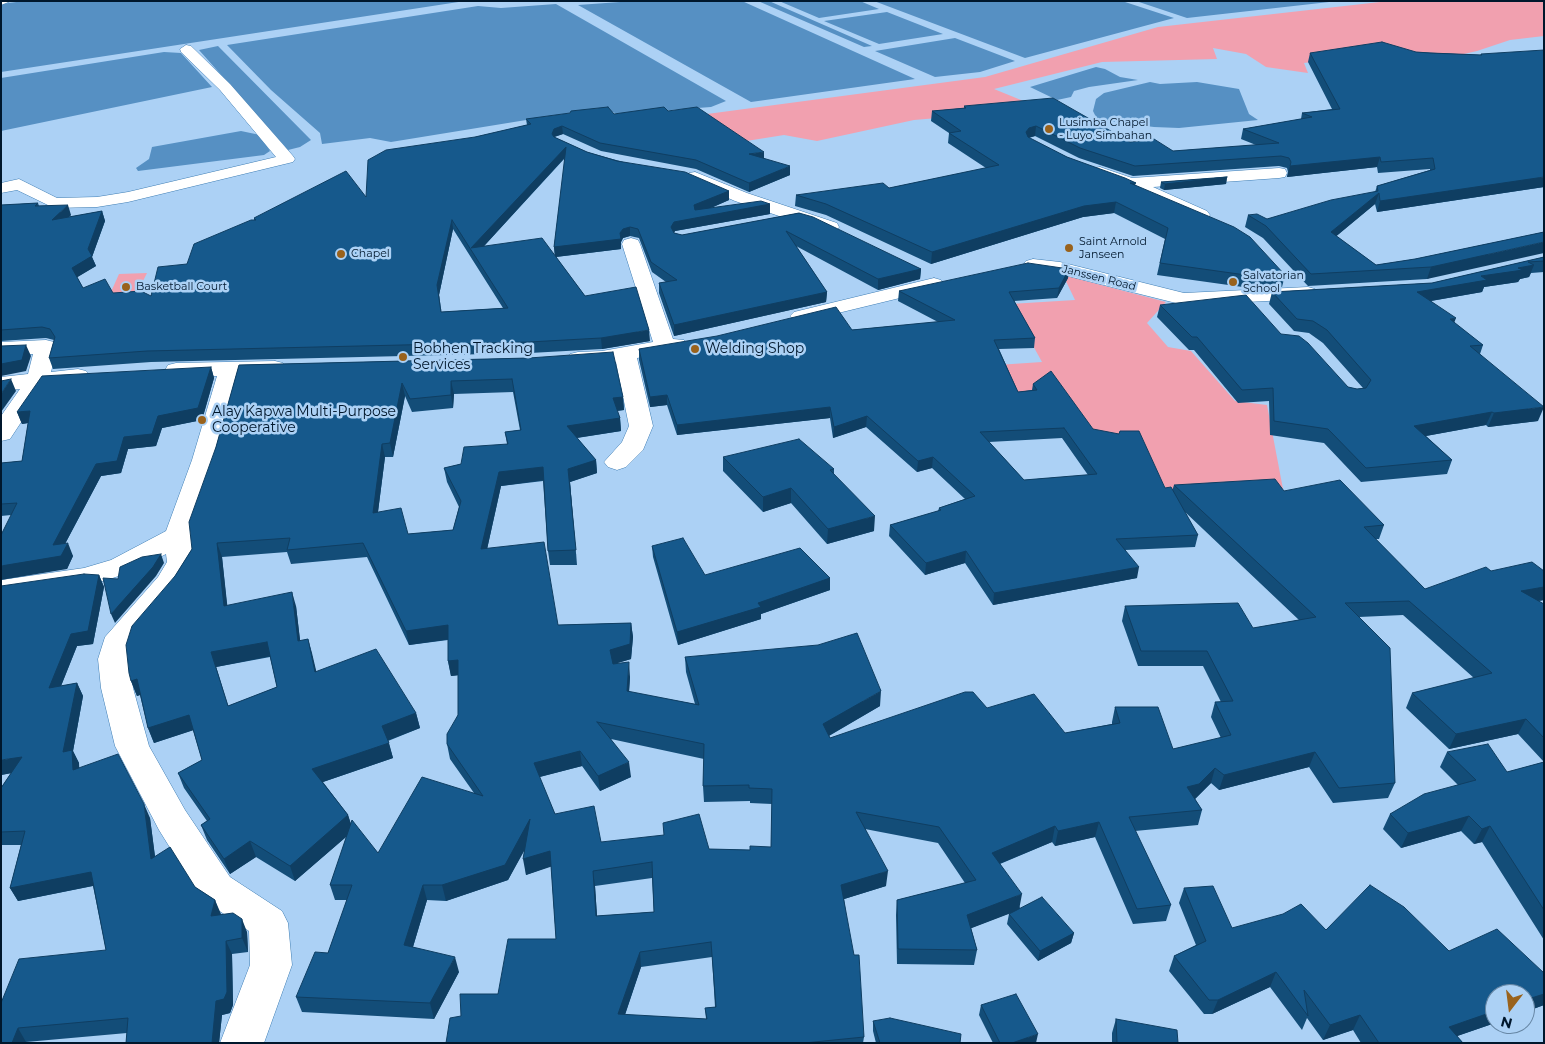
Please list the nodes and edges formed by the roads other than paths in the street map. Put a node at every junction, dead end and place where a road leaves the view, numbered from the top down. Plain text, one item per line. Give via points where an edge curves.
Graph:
1 (186, 49) dead end
2 (1081, 166) edge
3 (680, 172) edge
4 (1279, 173) dead end
5 (1130, 183) junction
6 (1, 188) edge
7 (801, 216) junction
8 (764, 222) edge
9 (1222, 225) edge
10 (846, 234) edge
11 (631, 244) dead end
12 (918, 268) edge
13 (1008, 268) edge
14 (1282, 274) edge
15 (1301, 293) junction
16 (1256, 307) junction
17 (784, 321) edge
18 (700, 340) edge
19 (665, 347) junction
20 (1, 349) edge
21 (625, 354) junction
22 (557, 360) edge
23 (291, 368) edge
24 (231, 370) junction
25 (160, 371) edge
26 (95, 375) edge
27 (38, 379) junction
28 (1, 384) edge
29 (1, 434) edge
30 (617, 462) dead end
31 (178, 536) junction
32 (1, 589) edge
33 (242, 1043) edge

1 - 6 street via 287,159 97,202 54,203 19,184
2 - 5 street
3 - 7 street via 741,197
4 - 5 street
5 - 9 street
7 - 8 street
7 - 10 street
11 - 19 street
12 - 17 street via 949,280
13 - 16 street, Janssen Road via 1026,264 1060,268 1184,299
14 - 15 street
15 - 16 street, Janssen Road
15 - 16 street, Janssen Road via 1327,300
18 - 19 street
19 - 21 street
20 - 27 street via 46,347
21 - 22 street
21 - 30 street via 641,426 634,445
23 - 24 street
24 - 25 street
24 - 31 street via 205,460
26 - 27 street
27 - 28 street
27 - 29 street
31 - 32 street via 122,566 88,577
31 - 33 street via 181,562 169,582 121,636 114,659 117,688 132,746 172,820 216,888 268,923 271,965

